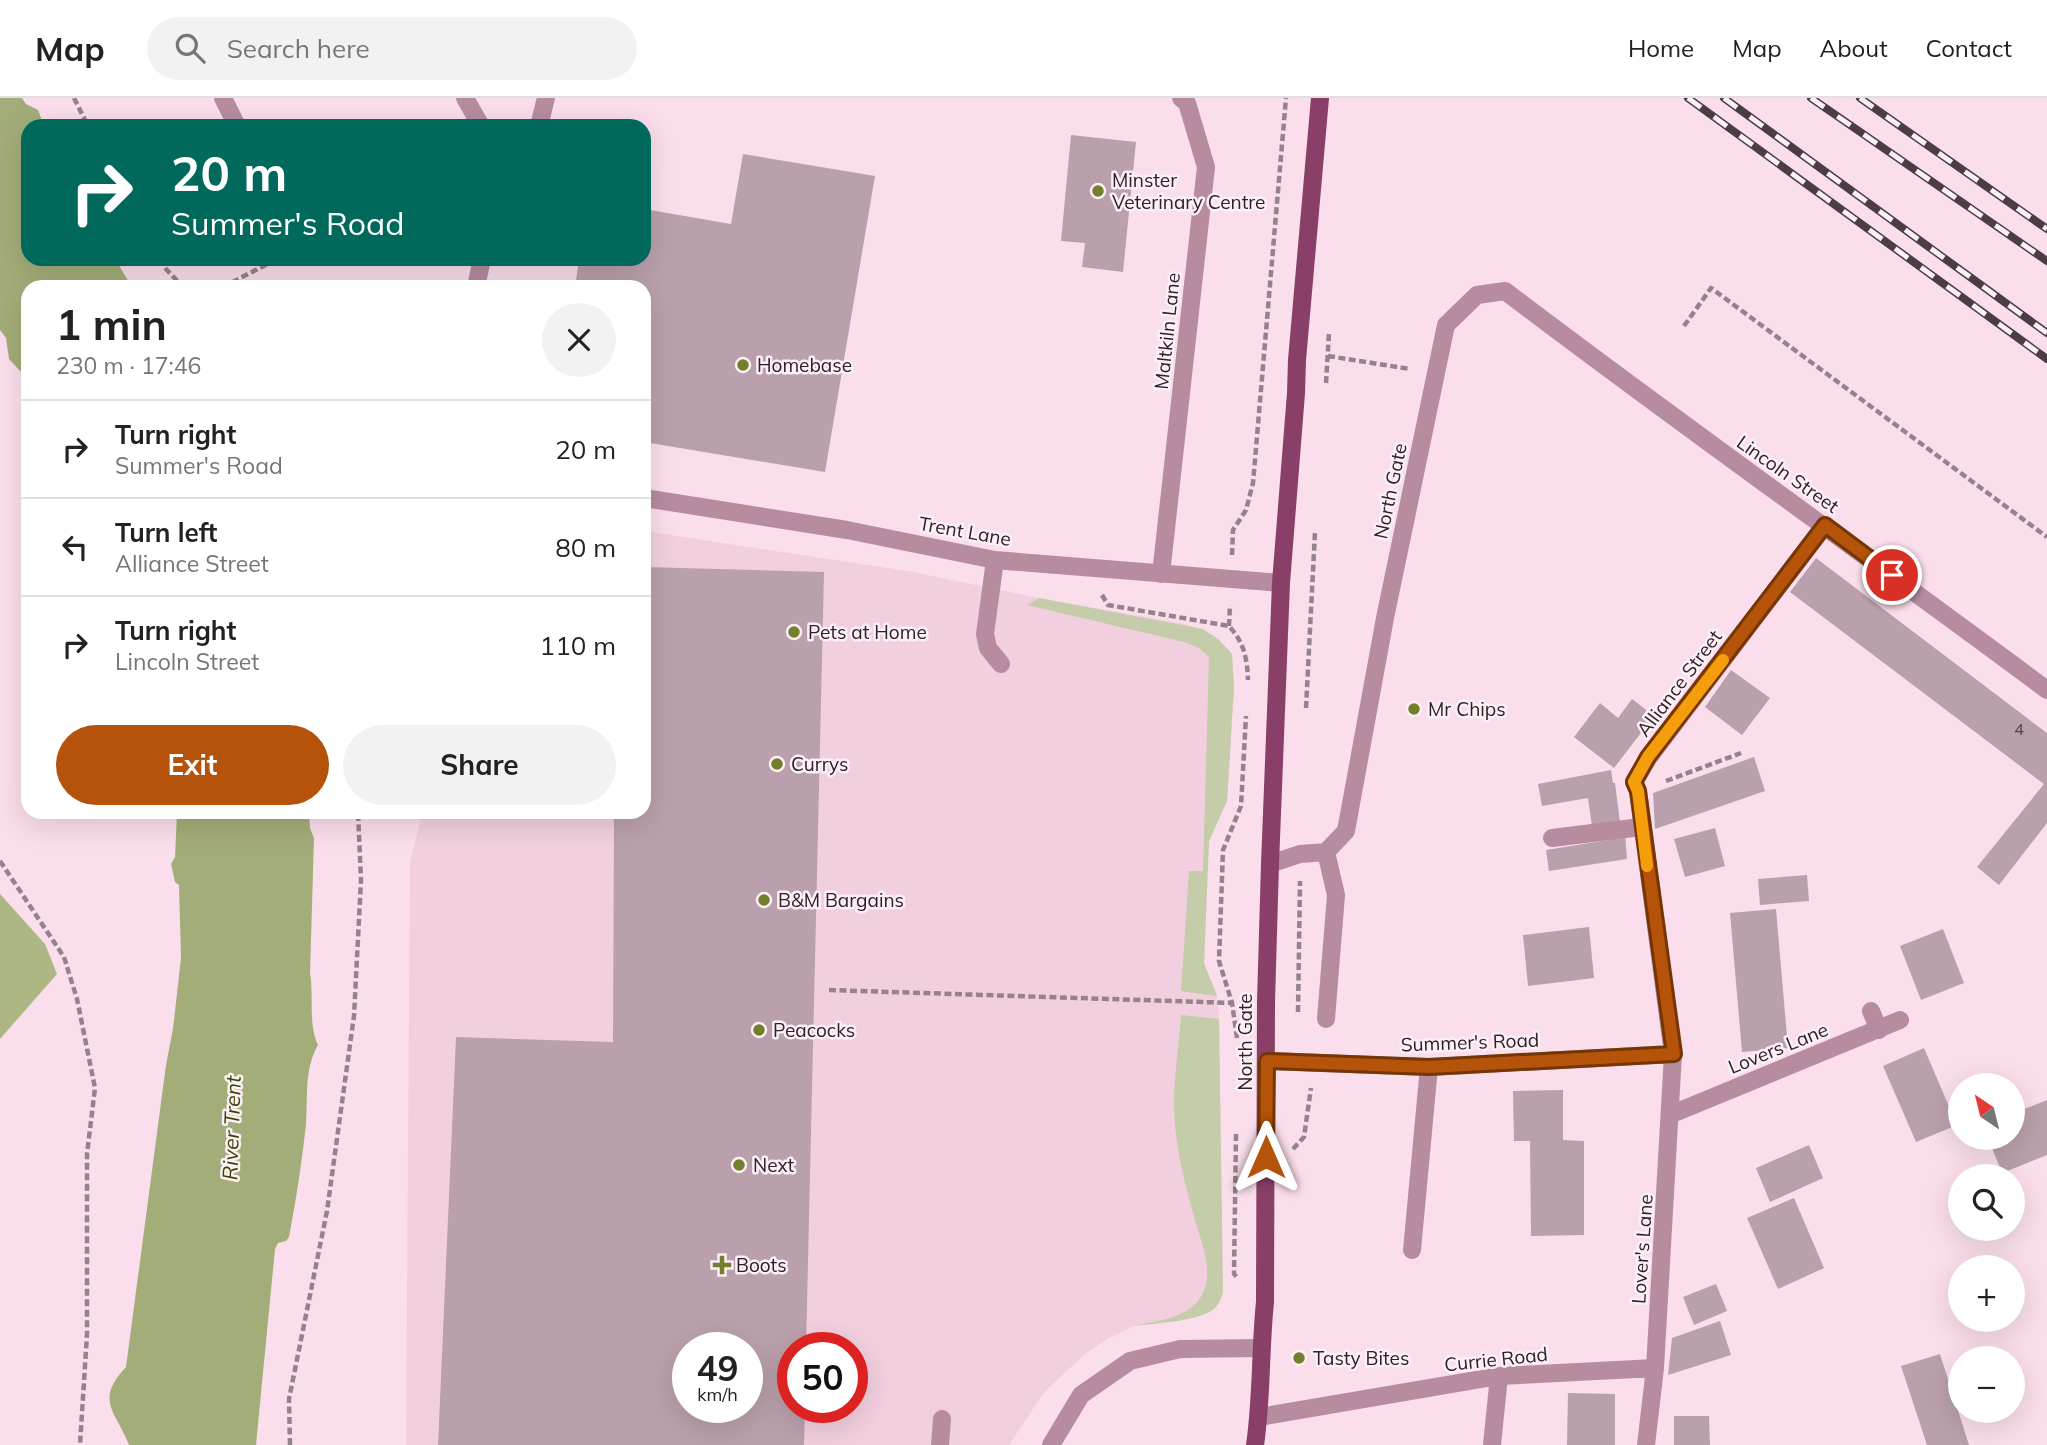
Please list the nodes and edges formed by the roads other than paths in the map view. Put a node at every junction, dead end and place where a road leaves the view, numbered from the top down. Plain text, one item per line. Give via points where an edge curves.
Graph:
1 (223, 98) edge
2 (465, 98) edge
3 (546, 98) edge
4 (1181, 98) edge
5 (1320, 98) edge
6 (234, 119) edge
7 (477, 119) edge
8 (541, 119) edge
9 (1506, 291) joint
10 (651, 499) edge
11 (1825, 525) junction
12 (995, 560) junction
13 (1161, 574) junction
14 (1281, 583) junction
15 (1001, 663) dead end
16 (2047, 690) edge
17 (1641, 827) junction
18 (1552, 838) dead end
19 (1326, 852) junction
20 (1270, 864) junction
21 (1871, 1011) dead end
22 (1326, 1019) dead end
23 (1900, 1020) dead end
24 (1878, 1030) junction
25 (1674, 1054) junction
26 (1267, 1061) junction
27 (1429, 1067) junction
28 (1672, 1114) junction
29 (1412, 1250) dead end
30 (1260, 1348) junction
31 (1656, 1368) junction
32 (1499, 1376) junction
33 (1259, 1417) junction
34 (942, 1419) dead end
35 (940, 1445) edge
36 (1051, 1445) edge
37 (1255, 1445) edge
38 (1492, 1445) edge
39 (1646, 1445) edge

1 - 6 street
2 - 7 street
3 - 8 street
4 - 13 street, Maltkiln Lane via 1187,103 1206,167
5 - 14 main road, North Gate
9 - 11 street, Lincoln Street via 1650,401
9 - 19 street, North Gate via 1477,295 1446,325 1346,831
10 - 12 street, Trent Lane via 847,530
11 - 16 street, Lincoln Street
11 - 17 street, Alliance Street via 1648,757 1634,782
12 - 13 street, Trent Lane
12 - 15 street via 985,634 988,648
13 - 14 street, Trent Lane
14 - 20 main road, North Gate
17 - 18 street
17 - 25 street, Alliance Street
19 - 20 street
19 - 22 street via 1336,895
20 - 26 main road, North Gate
21 - 24 street
23 - 24 street, Lovers Lane
24 - 28 street, Lovers Lane
25 - 27 street, Summer's Road
25 - 28 street, Lover's Lane
26 - 27 street, Summer's Road
26 - 30 main road, North Gate via 1265,1302
27 - 29 street
28 - 31 street, Lover's Lane
30 - 33 main road, North Gate
30 - 36 street via 1180,1349 1130,1361 1081,1395
31 - 32 street, Currie Road
31 - 39 street, Lover's Lane
32 - 33 street, Currie Road
32 - 38 street
33 - 37 main road, North Gate
34 - 35 street

